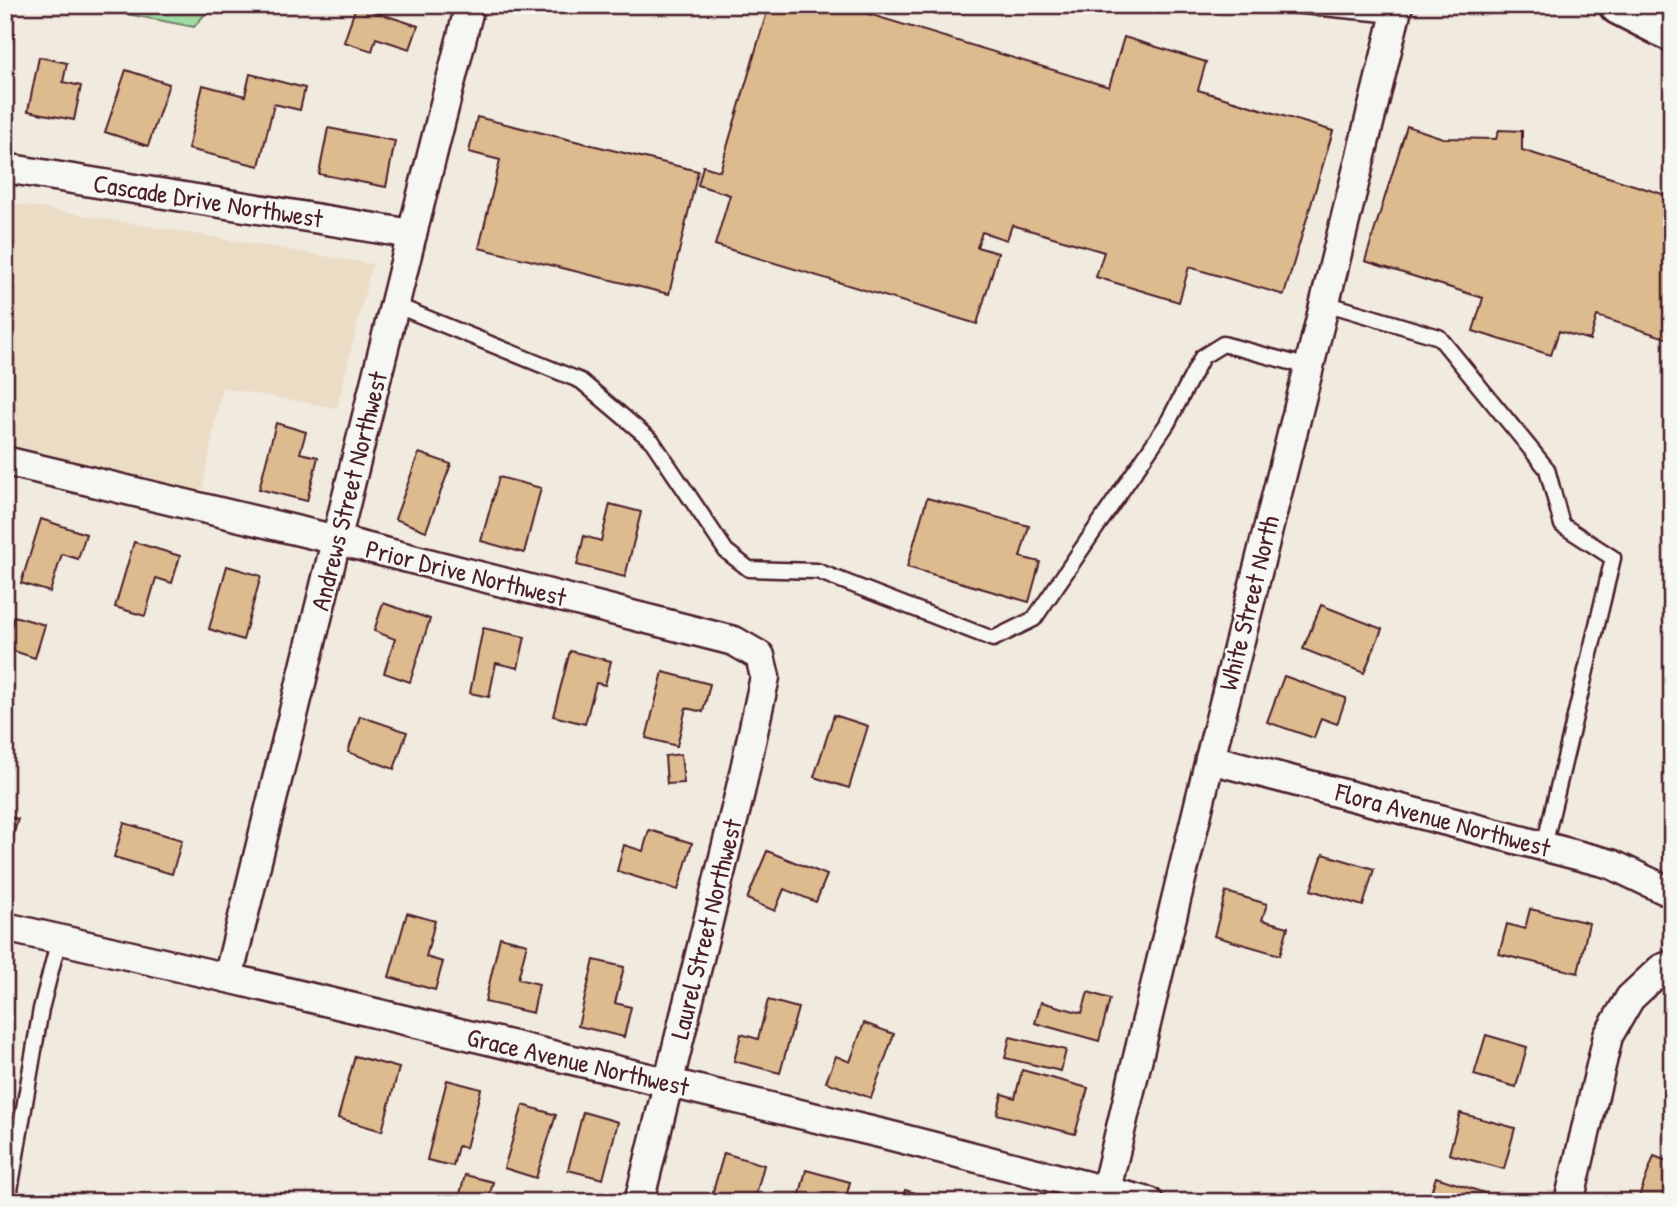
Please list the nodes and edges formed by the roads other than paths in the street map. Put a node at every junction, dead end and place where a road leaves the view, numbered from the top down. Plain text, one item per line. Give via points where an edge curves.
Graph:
1 (470, 5) edge
2 (1292, 5) edge
3 (1619, 5) edge
4 (1396, 10) edge
5 (1672, 32) edge
6 (5, 168) edge
7 (412, 234) junction
8 (1325, 303) junction
9 (395, 305) junction
10 (1310, 367) junction
11 (5, 461) edge
12 (337, 540) junction
13 (760, 656) joint
14 (1210, 759) junction
15 (1544, 846) junction
16 (1672, 894) edge
17 (5, 927) edge
18 (59, 939) junction
19 (1672, 965) edge
20 (228, 978) junction
21 (668, 1083) junction
22 (1104, 1196) edge
23 (8, 1202) edge
24 (639, 1202) edge
25 (1149, 1202) edge
26 (1569, 1202) edge

1 - 7 street, Andrews Street Northwest
2 - 4 lane
3 - 5 main road
4 - 8 street, White Street North
6 - 7 street, Cascade Drive Northwest
7 - 9 street, Andrews Street Northwest
8 - 10 street, White Street North
8 - 15 lane via 1439,337 1546,469 1562,525 1614,558
9 - 10 lane via 581,382 652,441 726,551 749,569 817,572 993,639 1034,619 1167,424 1202,357 1223,344
9 - 12 street, Andrews Street Northwest
10 - 14 street, White Street North
11 - 12 street, Prior Drive Northwest
12 - 13 street, Prior Drive Northwest via 734,641
12 - 20 street, Andrews Street Northwest
13 - 21 street, Laurel Street Northwest via 765,677
14 - 15 street, Flora Avenue Northwest
14 - 22 street, White Street North
15 - 16 street, Flora Avenue Northwest via 1611,864
17 - 18 street, Grace Avenue Northwest
18 - 20 street, Grace Avenue Northwest
18 - 23 lane via 41,1009
19 - 26 street via 1661,969 1630,998 1608,1036
20 - 21 street, Grace Avenue Northwest
21 - 22 street, Grace Avenue Northwest
21 - 24 street, Laurel Street Northwest
22 - 25 street, Grace Avenue Northwest

